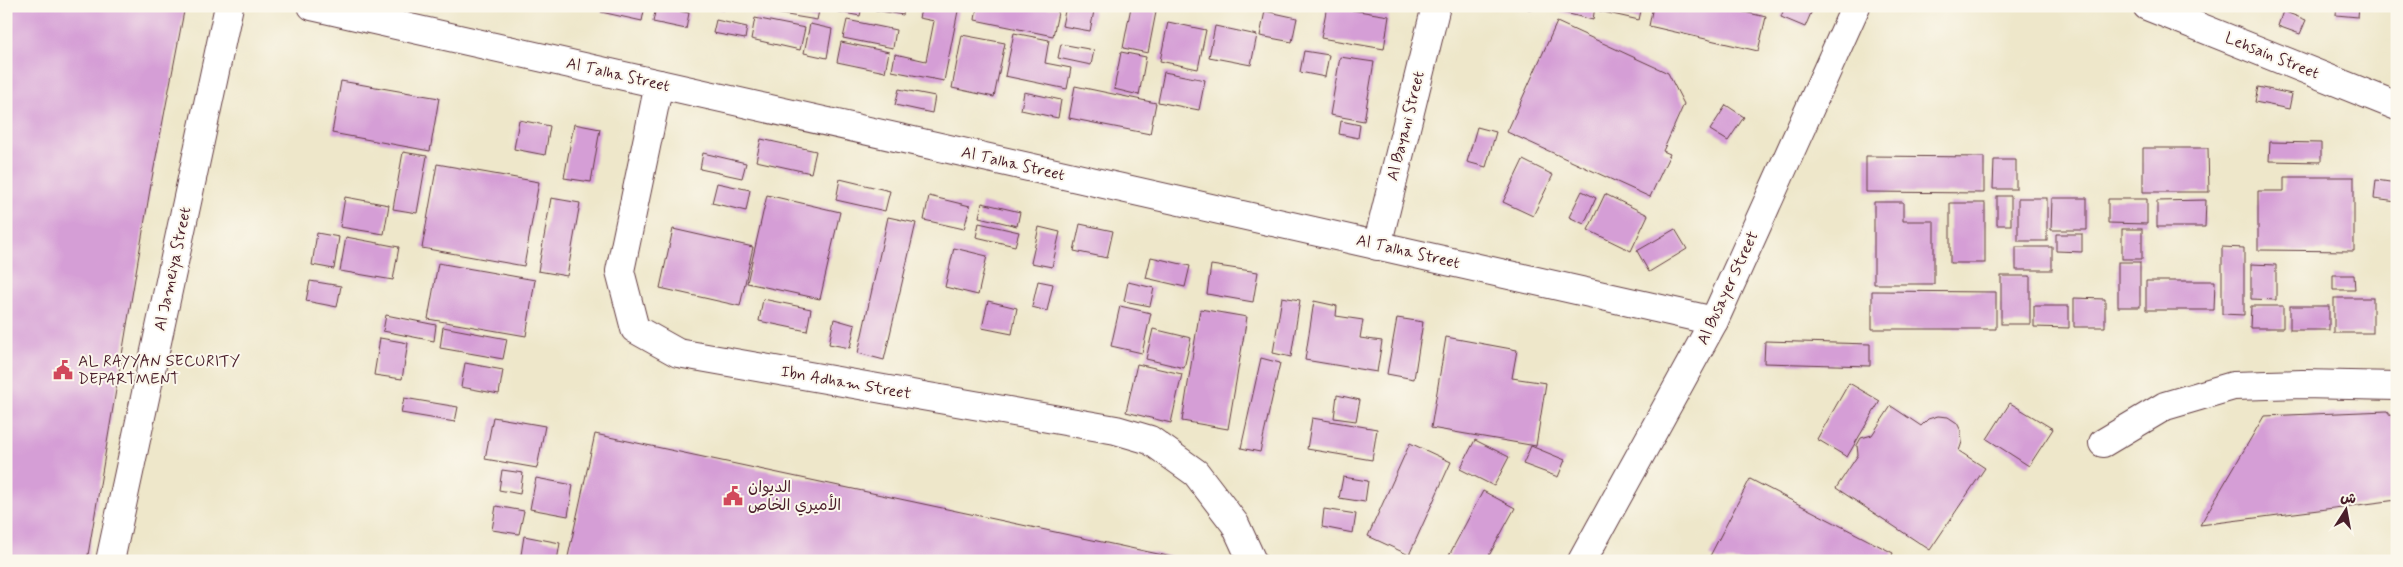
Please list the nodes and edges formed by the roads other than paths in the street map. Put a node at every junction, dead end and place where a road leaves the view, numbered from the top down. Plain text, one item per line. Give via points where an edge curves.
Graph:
1 (228, 6) edge
2 (312, 6) edge
3 (1436, 6) edge
4 (1856, 6) edge
5 (2147, 6) edge
6 (659, 84) junction
7 (2397, 106) edge
8 (1377, 246) junction
9 (1714, 321) junction
10 (2397, 386) edge
11 (2104, 443) dead end
12 (110, 561) edge
13 (1252, 561) edge
14 (1582, 561) edge

1 - 12 street, Al Jameiya Street
2 - 6 street, Al Talha Street
3 - 8 street, Al Bayani Street
4 - 9 street, Al Busayer Street
5 - 7 street, Lehsain Street
6 - 8 street, Al Talha Street
6 - 13 street, Ibn Adham Street via 620,271 635,329 678,353 1116,430 1150,440 1196,473 1235,524
8 - 9 street, Al Talha Street
9 - 14 street, Al Busayer Street
10 - 11 street via 2233,386 2165,406

